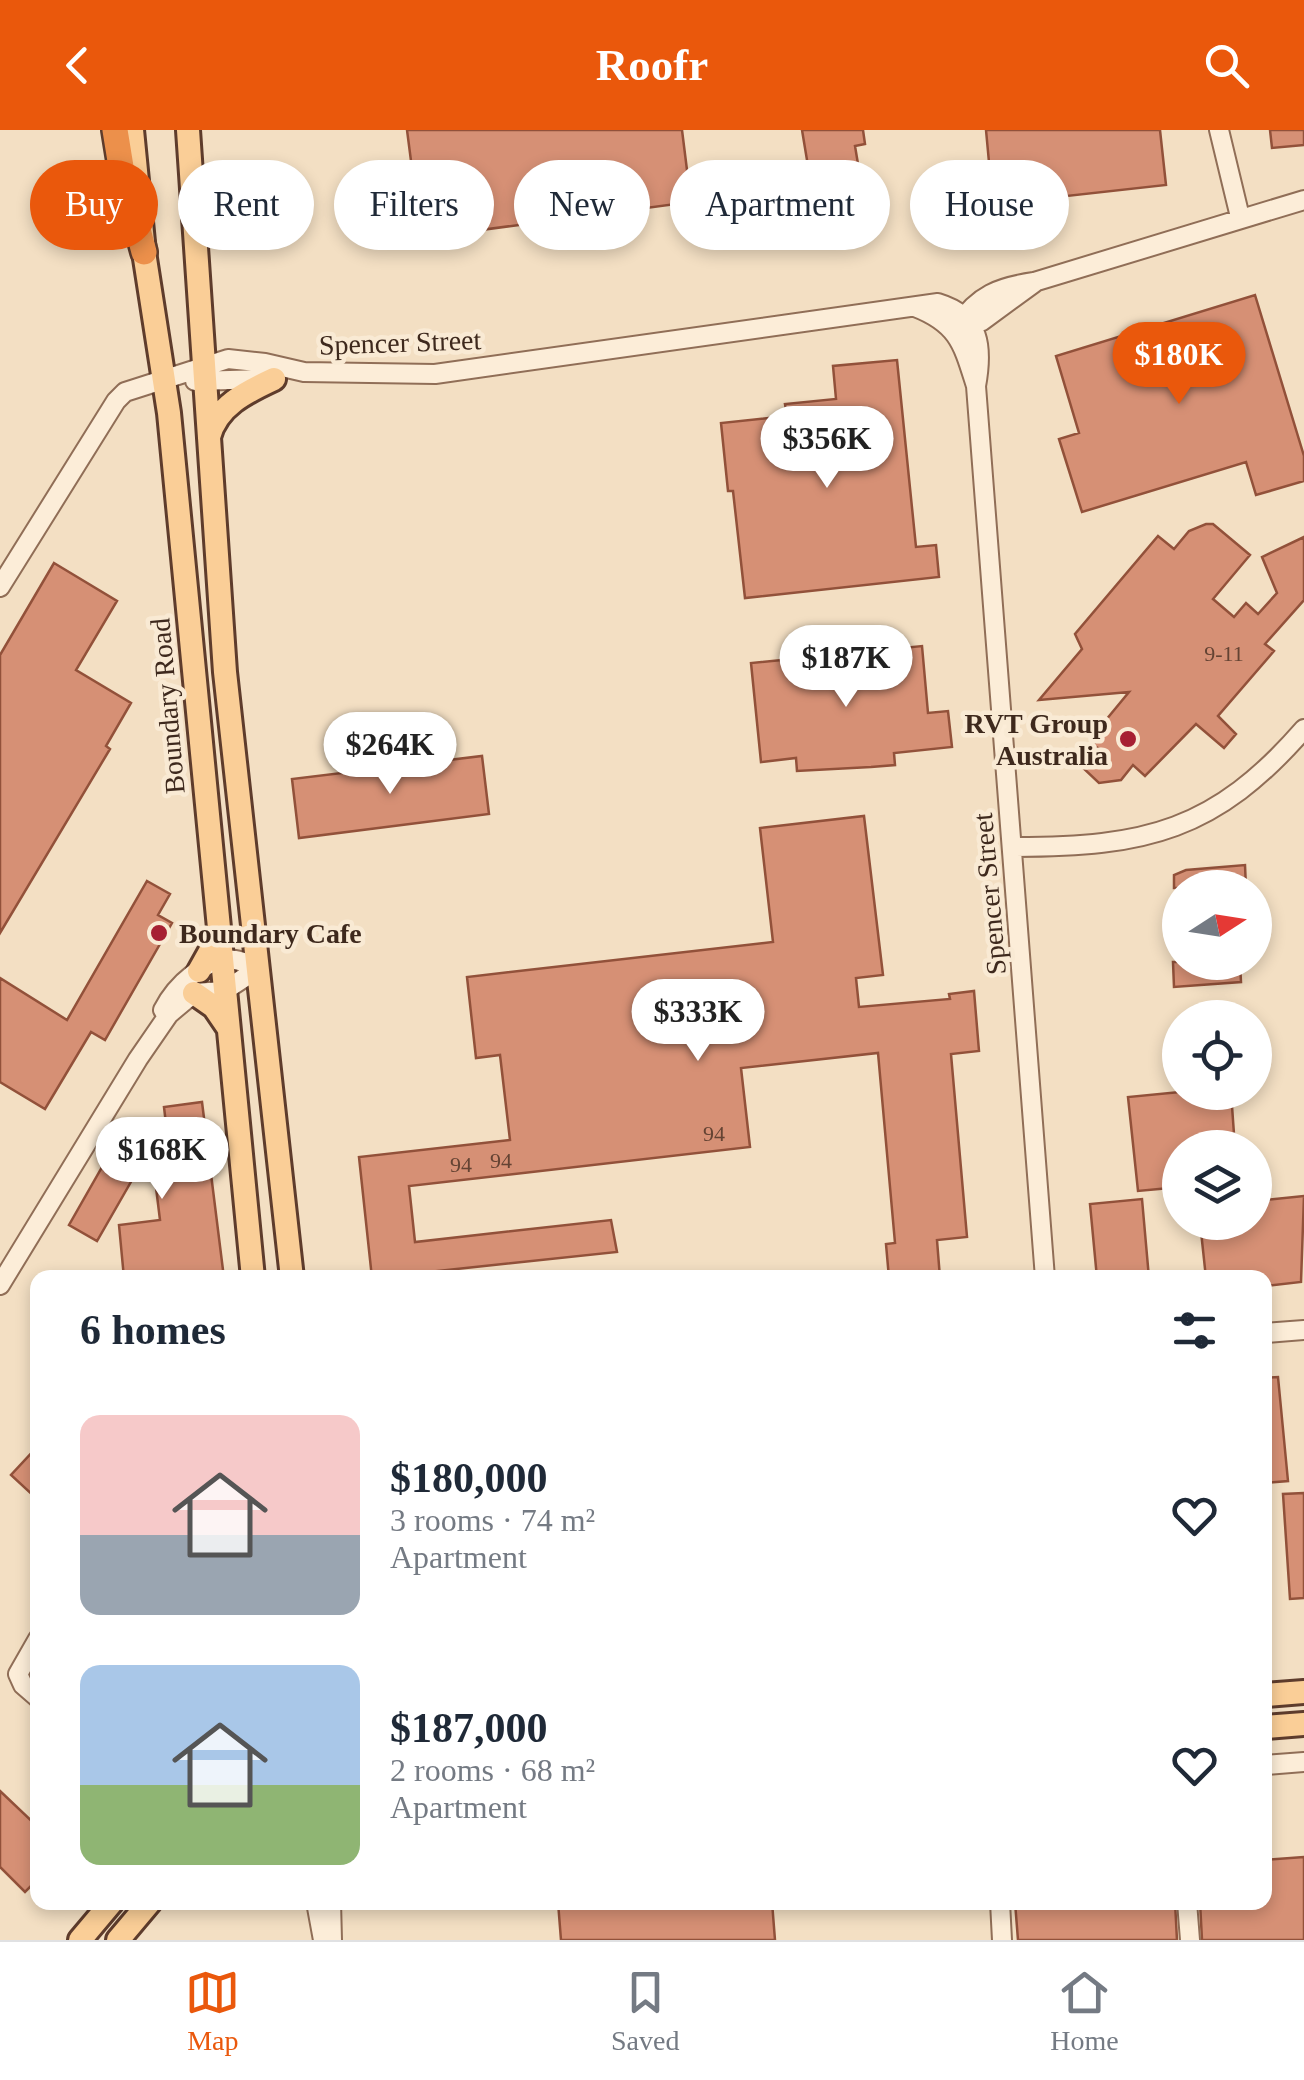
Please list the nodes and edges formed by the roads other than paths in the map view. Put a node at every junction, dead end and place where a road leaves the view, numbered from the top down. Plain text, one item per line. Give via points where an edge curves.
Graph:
1 (115, 130) edge
2 (132, 130) edge
3 (188, 130) edge
4 (1219, 130) edge
5 (1304, 200) edge
6 (1240, 217) junction
7 (144, 252) junction
8 (963, 324) junction
9 (304, 372) junction
10 (204, 373) junction
11 (274, 378) junction
12 (164, 379) junction
13 (208, 439) junction
14 (0, 587) edge
15 (1304, 729) edge
16 (1014, 847) junction
17 (220, 949) junction
18 (259, 968) junction
19 (196, 982) junction
20 (224, 991) junction
21 (228, 1026) junction
22 (252, 1270) edge
23 (291, 1270) edge
24 (1044, 1270) edge
25 (0, 1286) edge
26 (1304, 1330) edge
27 (1272, 1332) edge
28 (30, 1653) edge
29 (30, 1691) edge
30 (1304, 1692) edge
31 (1272, 1695) edge
32 (1304, 1724) edge
33 (1272, 1726) edge
34 (1304, 1762) edge
35 (1272, 1764) edge
36 (105, 1910) edge
37 (143, 1910) edge
38 (317, 1910) edge
39 (332, 1910) edge
40 (1000, 1910) edge
41 (1188, 1910) edge
42 (80, 1940) edge
43 (118, 1940) edge
44 (323, 1940) edge
45 (332, 1940) edge
46 (1002, 1940) edge
47 (1190, 1940) edge

1 - 7 highway
2 - 7 main road, Boundary Road
3 - 10 main road
4 - 6 street
5 - 6 street
6 - 8 street via 993,291 970,307
7 - 12 main road, Boundary Road
8 - 9 street, Spencer Street via 914,307 464,371
8 - 16 street, Spencer Street via 976,386
9 - 10 street, Spencer Street via 228,358
9 - 11 street, Spencer Street
10 - 11 street, Spencer Street
10 - 12 street
10 - 13 main road
11 - 13 main road via 229,404
12 - 14 street via 135,386 116,401
12 - 17 main road, Boundary Road
13 - 18 main road via 225,672
15 - 16 street via 1233,797 1186,822 1137,838
16 - 24 street, Spencer Street
17 - 18 street
17 - 19 main road
17 - 20 main road, Boundary Road
18 - 20 street
18 - 23 main road
19 - 20 street
19 - 21 main road
19 - 25 street via 179,986 168,1001
20 - 21 main road, Boundary Road
21 - 22 main road, Boundary Road
26 - 27 street
28 - 29 street via 18,1674
30 - 31 main road
32 - 33 main road
34 - 35 street
36 - 42 main road
37 - 43 main road
38 - 44 street
39 - 45 street
40 - 46 street
41 - 47 street

